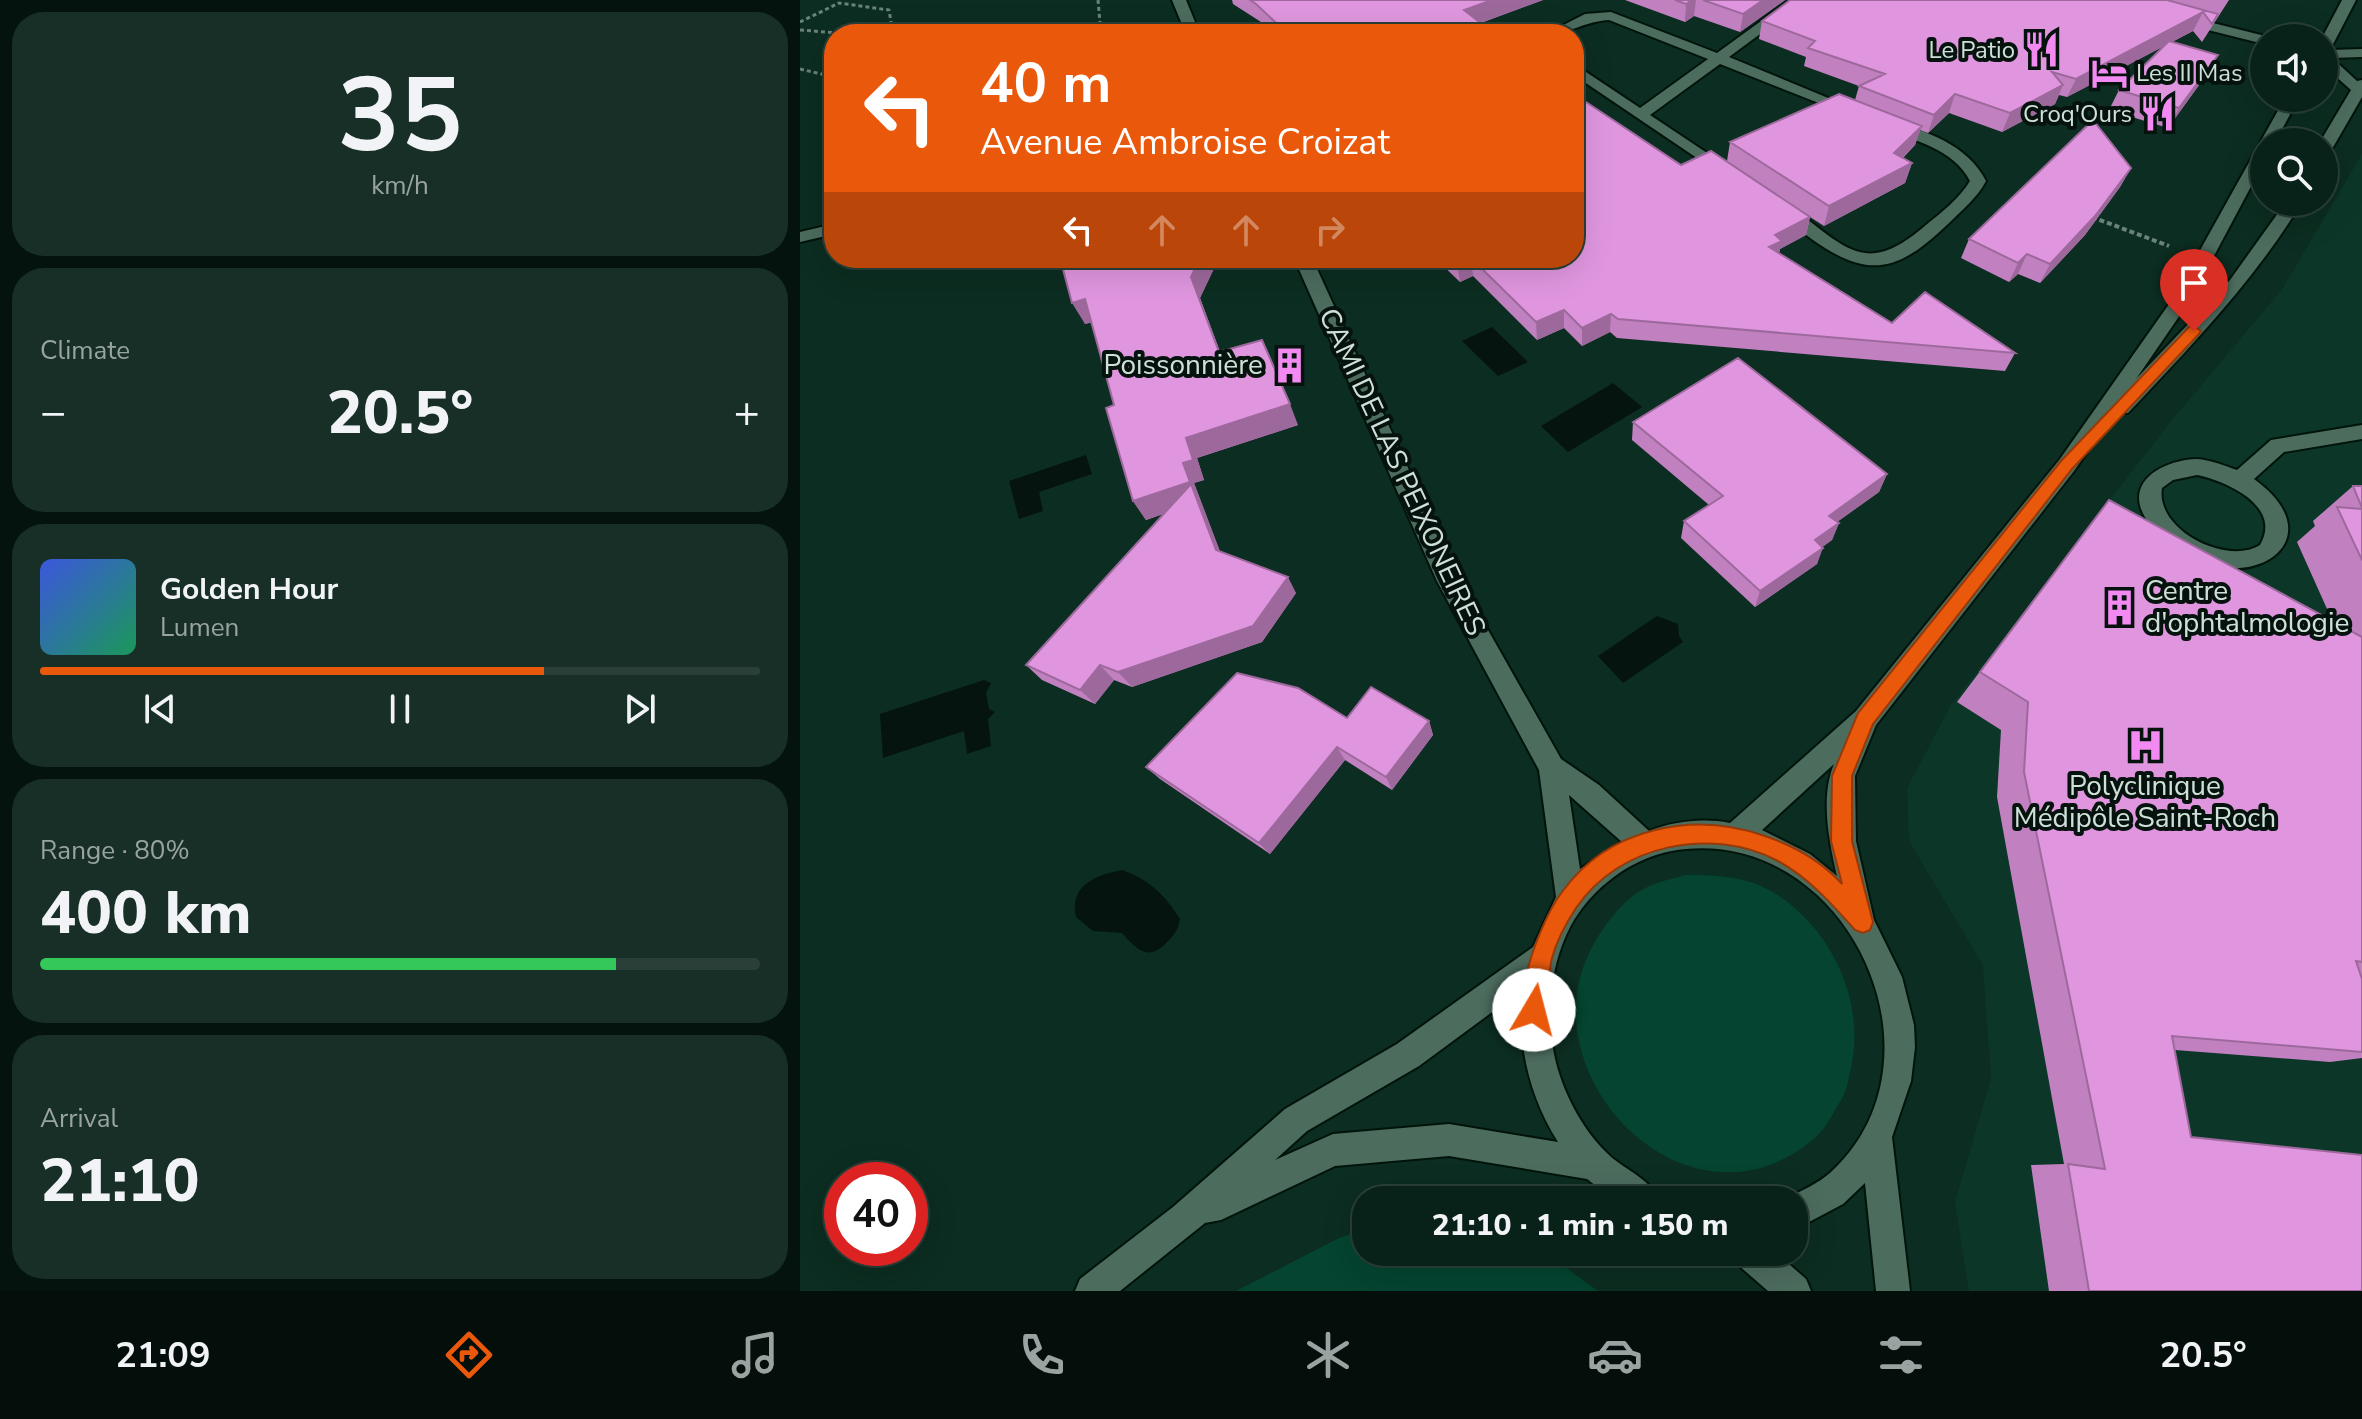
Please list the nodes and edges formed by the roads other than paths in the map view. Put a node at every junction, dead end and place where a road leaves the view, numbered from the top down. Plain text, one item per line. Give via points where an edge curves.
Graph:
1 (1179, 0) edge
2 (1799, 0) edge
3 (2349, 0) edge
4 (2171, 16) edge
5 (1189, 24) edge
6 (1575, 24) edge
7 (2338, 24) edge
8 (2250, 36) edge
9 (2338, 53) edge
10 (2362, 53) edge
11 (1719, 58) junction
12 (2338, 67) edge
13 (1584, 75) edge
14 (2361, 89) edge
15 (1640, 115) junction
16 (2337, 128) edge
17 (2250, 172) edge
18 (1746, 185) edge
19 (1772, 203) edge
20 (2284, 216) edge
21 (824, 231) edge
22 (800, 237) edge
23 (1307, 268) edge
24 (2362, 432) edge
25 (2067, 465) junction
26 (2240, 480) junction
27 (1865, 719) junction
28 (1552, 768) junction
29 (1736, 836) junction
30 (1642, 843) junction
31 (1570, 898) junction
32 (1863, 922) junction
33 (1541, 958) junction
34 (1877, 1138) junction
35 (1595, 1164) junction
36 (1624, 1186) edge
37 (1808, 1205) edge
38 (1185, 1219) junction
39 (1765, 1266) edge
40 (1092, 1291) edge
41 (1794, 1291) edge
42 (1893, 1291) edge

1 - 5 street
2 - 11 street
3 - 7 street
4 - 8 street
6 - 11 street via 1611,16
9 - 10 street
11 - 15 street
11 - 19 street via 1964,158 1978,181 1911,247 1882,260 1852,255
12 - 14 street
13 - 15 street
14 - 16 street
15 - 18 street
17 - 25 street via 2182,299
20 - 25 street via 2215,308
21 - 22 street
23 - 28 street, CAMI DE LAS PEIXONEIRES via 1448,581
24 - 26 street via 2278,445
25 - 27 street
26 - 26 street via 2197,467 2162,474 2152,485 2153,515 2184,546 2206,556 2250,560 2267,553 2278,526 2272,509
27 - 29 street
27 - 32 street via 1842,776 1842,841
28 - 30 street, CAMI DE LAS PEIXONEIRES via 1590,794
28 - 31 street, CAMI DE LAS PEIXONEIRES
29 - 30 street via 1688,833
29 - 32 street via 1784,853 1826,882
30 - 31 street via 1604,865
31 - 33 street
32 - 34 street via 1887,971 1900,1027 1896,1084
33 - 35 street via 1534,1010 1540,1064 1561,1118
33 - 38 street via 1408,1055 1296,1120
34 - 37 street via 1838,1188
34 - 42 street
35 - 36 street
35 - 38 street via 1449,1140 1333,1150
38 - 40 street
39 - 41 street

